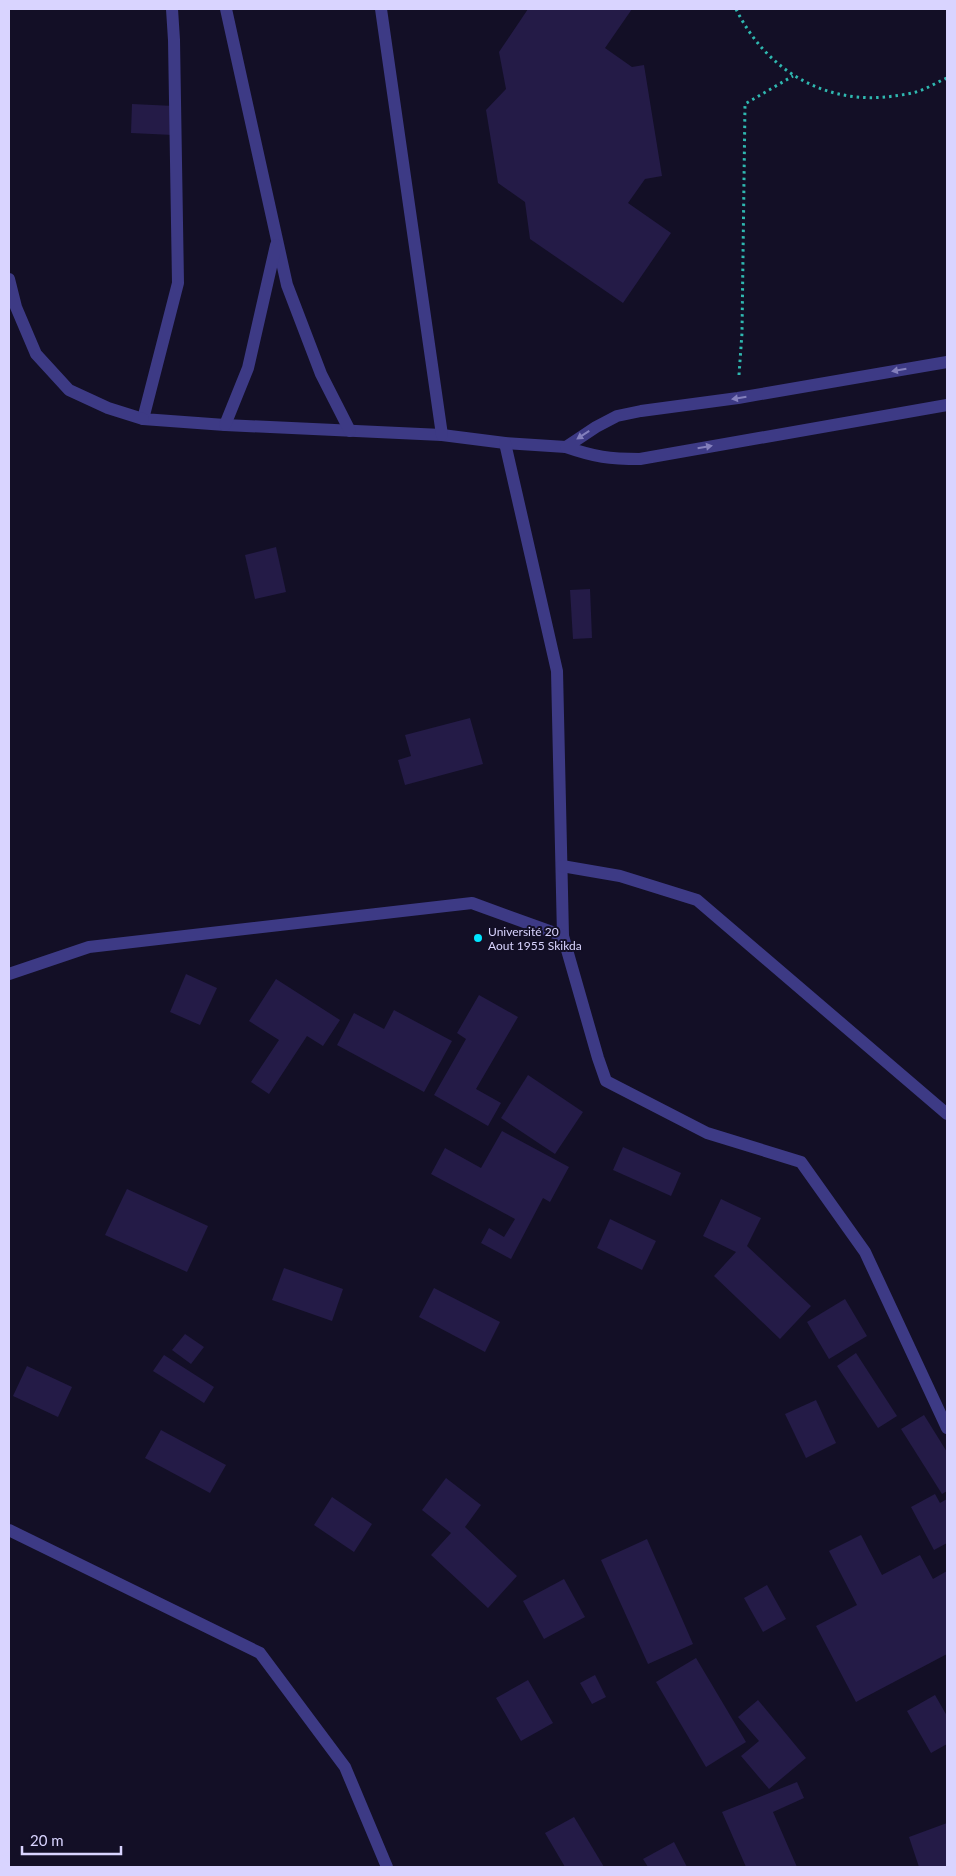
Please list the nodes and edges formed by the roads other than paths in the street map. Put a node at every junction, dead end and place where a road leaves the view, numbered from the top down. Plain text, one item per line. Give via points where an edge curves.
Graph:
1 (172, 9) edge
2 (226, 9) edge
3 (381, 9) edge
4 (277, 240) junction
5 (9, 279) edge
6 (947, 362) edge
7 (947, 405) edge
8 (143, 418) junction
9 (225, 425) junction
10 (350, 431) junction
11 (442, 435) junction
12 (506, 443) junction
13 (566, 446) junction
14 (562, 866) junction
15 (563, 936) junction
16 (9, 974) edge
17 (947, 1114) edge
18 (947, 1428) edge
19 (9, 1530) edge
20 (387, 1867) edge

1 - 8 lane via 178,283
2 - 4 lane
3 - 11 lane
4 - 9 lane via 248,368
4 - 10 lane via 287,286 321,374
5 - 8 lane via 16,307 36,354 69,390 108,408
6 -> 13 lane via 617,416
13 -> 7 lane via 611,459 640,459
8 - 9 lane
9 - 10 lane
10 - 11 lane
11 - 12 lane
12 - 13 lane
12 - 14 lane via 557,671
14 - 15 lane
14 - 17 lane via 620,876 697,900
15 - 16 lane via 472,903 89,947
15 - 18 lane via 606,1080 708,1133 801,1162 865,1252
19 - 20 lane via 260,1653 345,1767

